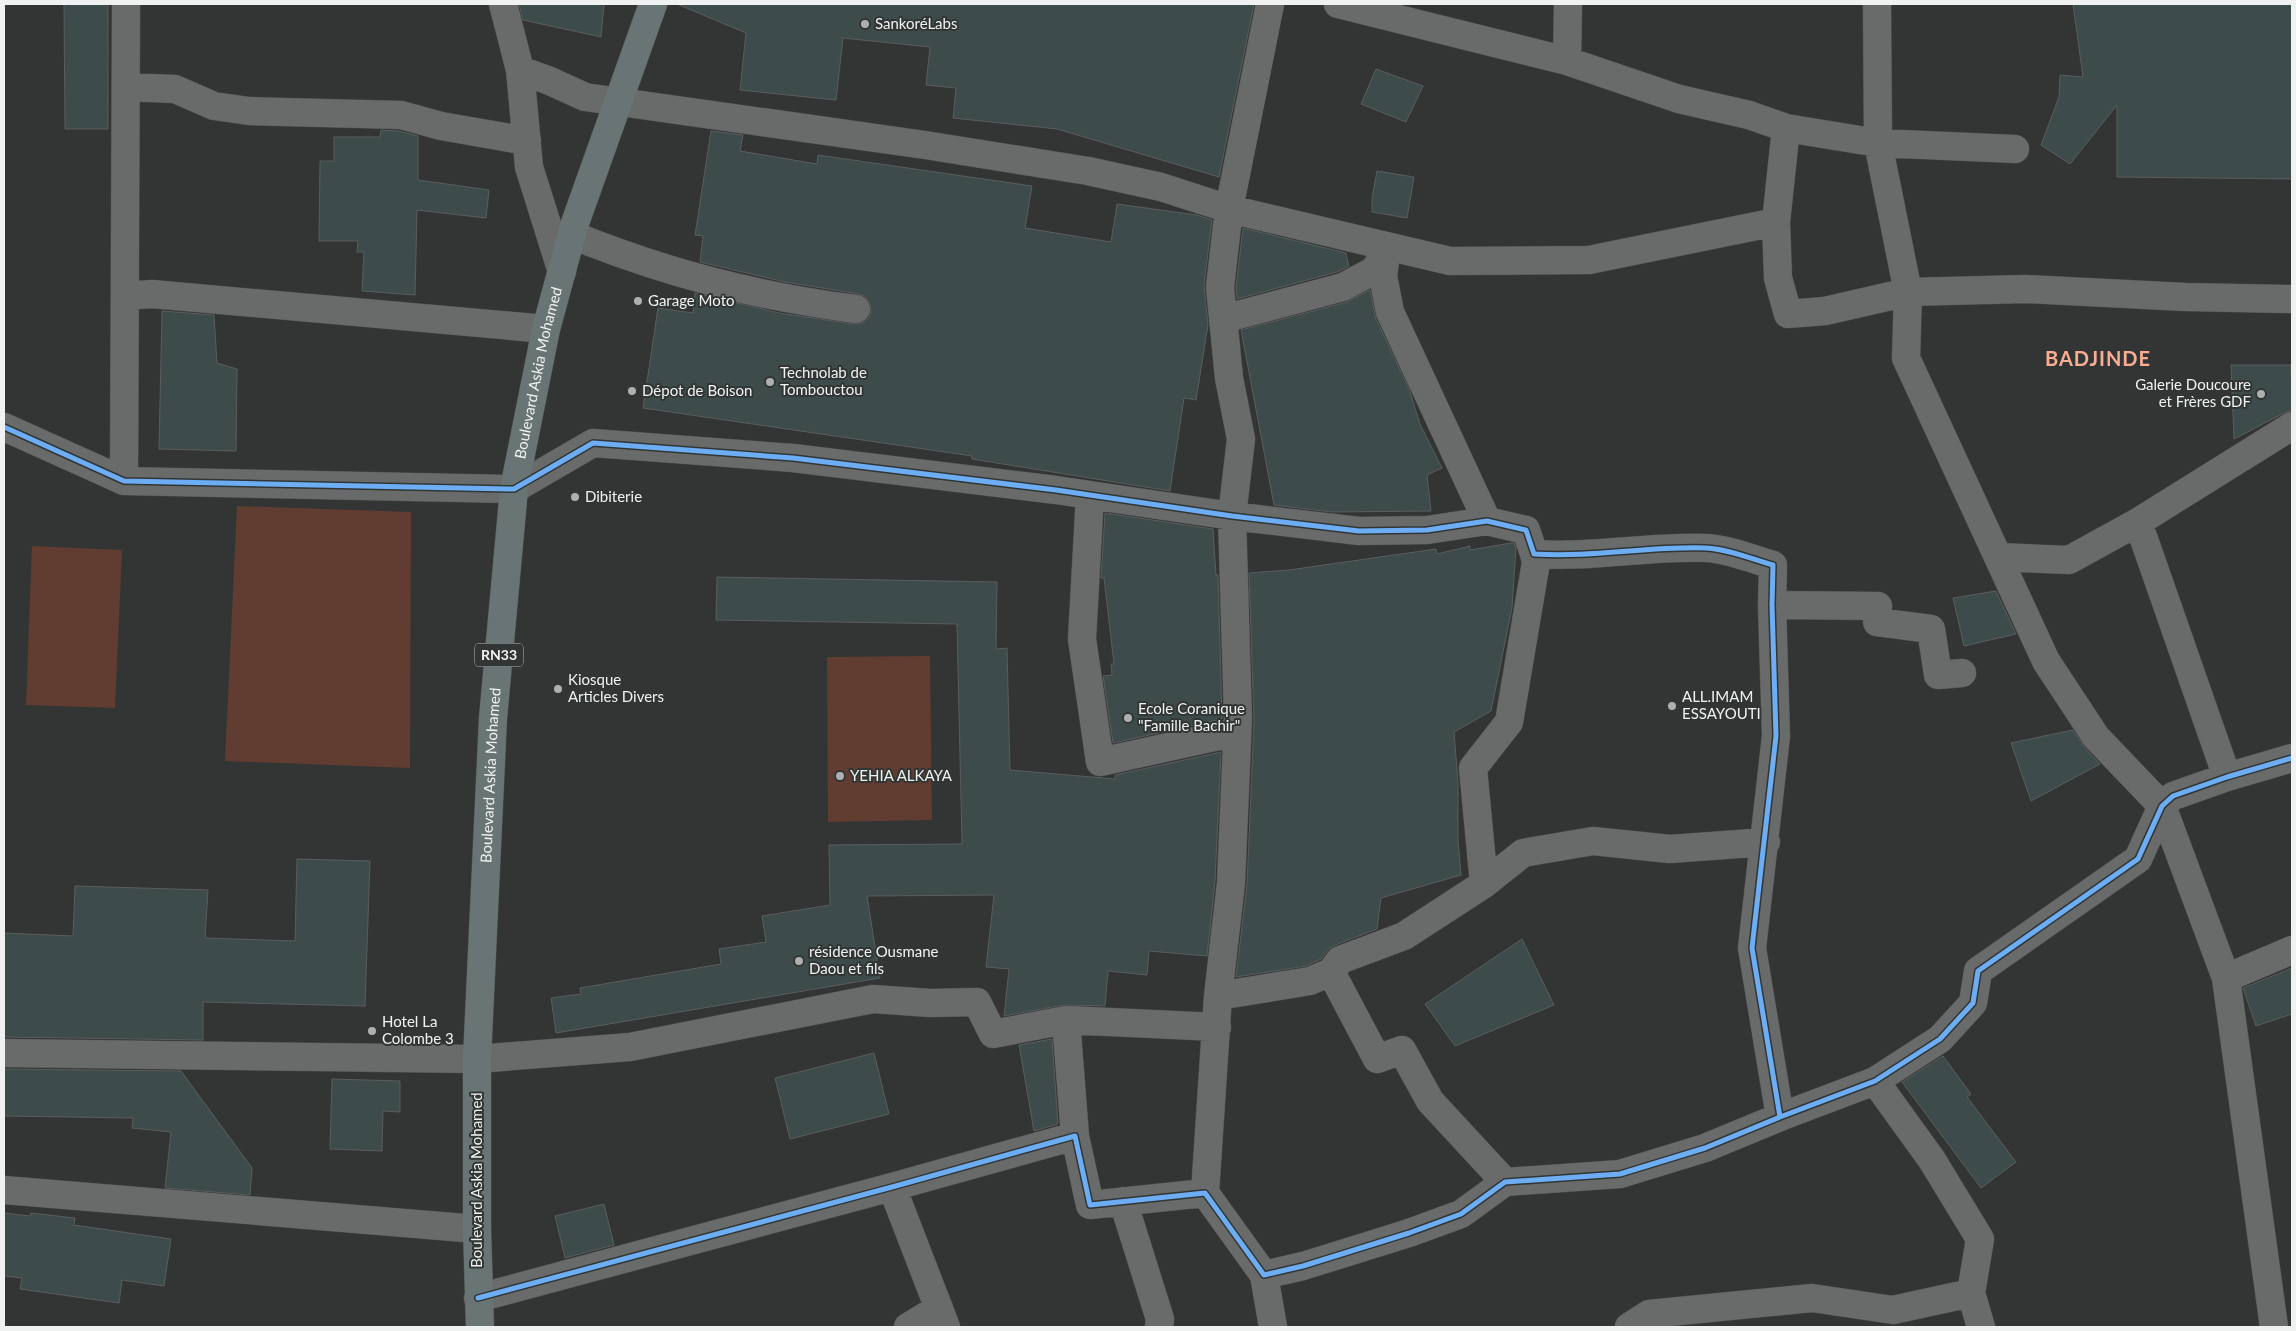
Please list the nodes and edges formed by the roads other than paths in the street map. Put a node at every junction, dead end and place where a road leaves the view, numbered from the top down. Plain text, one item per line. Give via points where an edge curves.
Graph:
1 (126, 4) edge
2 (503, 4) edge
3 (653, 4) edge
4 (1270, 4) edge
5 (1338, 4) edge
6 (1568, 4) edge
7 (1877, 4) edge
8 (1567, 61) junction
9 (520, 70) junction
10 (126, 87) junction
11 (619, 101) junction
12 (1786, 128) junction
13 (527, 141) junction
14 (1878, 143) junction
15 (2015, 149) dead end
16 (1229, 209) junction
17 (1776, 222) junction
18 (572, 235) junction
19 (1387, 247) junction
20 (562, 272) junction
21 (1908, 292) junction
22 (125, 296) junction
23 (2292, 299) edge
24 (856, 309) dead end
25 (1223, 319) junction
26 (546, 329) junction
27 (4, 426) edge
28 (2292, 426) edge
29 (124, 482) junction
30 (514, 489) junction
31 (1090, 495) junction
32 (1232, 516) junction
33 (1487, 521) junction
34 (2138, 522) junction
35 (1534, 554) junction
36 (1999, 557) junction
37 (1772, 605) junction
38 (1962, 673) dead end
39 (1237, 732) junction
40 (2292, 758) edge
41 (2227, 777) junction
42 (2162, 806) junction
43 (1766, 842) junction
44 (1484, 884) junction
45 (2292, 950) edge
46 (1331, 972) junction
47 (2226, 978) junction
48 (1218, 996) junction
49 (1066, 1020) junction
50 (1218, 1027) junction
51 (4, 1053) edge
52 (477, 1059) junction
53 (1875, 1081) junction
54 (1780, 1116) junction
55 (1075, 1136) junction
56 (1505, 1182) junction
57 (892, 1187) junction
58 (4, 1190) edge
59 (1205, 1193) junction
60 (1123, 1201) junction
61 (477, 1230) junction
62 (1264, 1275) junction
63 (1971, 1293) junction
64 (478, 1298) junction
65 (943, 1318) edge
66 (480, 1327) edge
67 (908, 1327) edge
68 (1159, 1327) edge
69 (1273, 1327) edge
70 (1629, 1327) edge
71 (1981, 1327) edge
72 (2274, 1327) edge

1 - 10 street
2 - 9 street
3 - 11 main road, Boulevard Askia Mohamed / RN33
4 - 16 street
5 - 8 street
6 - 8 street
7 - 14 street
8 - 12 street via 1679,99
9 - 11 street via 585,97
9 - 13 street
10 - 13 street via 175,89 214,106 249,111 401,115 441,126
10 - 22 street
11 - 16 street via 1088,171 1161,187
11 - 18 main road, Boulevard Askia Mohamed / RN33
12 - 14 street
12 - 17 street
13 - 20 street via 530,167
14 - 15 street
14 - 21 street
16 - 19 street
16 - 25 street via 1220,288
17 - 19 street via 1589,260 1450,261
17 - 21 street via 1778,278 1788,314 1825,311
18 - 20 main road, Boulevard Askia Mohamed / RN33
18 - 24 street via 622,256 705,281 792,301
19 - 25 street via 1375,270 1342,287
19 - 33 street via 1384,276 1390,312
20 - 26 main road, Boulevard Askia Mohamed / RN33
21 - 23 street via 2025,290
21 - 36 street via 1906,358
22 - 26 street via 152,294
22 - 29 street
25 - 32 street via 1229,378 1241,439
26 - 30 main road, Boulevard Askia Mohamed / RN33
27 - 29 street
28 - 34 street
29 - 30 street
30 - 31 street via 592,443 793,458
30 - 52 main road, Boulevard Askia Mohamed / RN33 via 493,718
31 - 32 street
31 - 39 street via 1082,639 1100,762
32 - 33 street via 1359,531 1427,530
32 - 39 street
33 - 35 street via 1526,530
34 - 36 street via 2069,560
34 - 41 street
35 - 37 street via 1563,556 1662,548 1709,548 1773,565
35 - 44 street via 1536,562 1509,722 1473,768
36 - 42 street via 2046,661 2096,737
37 - 38 street via 1878,606 1877,622 1931,629 1938,675
37 - 43 street via 1776,736
39 - 48 street via 1231,883
40 - 41 street
41 - 42 street via 2173,796
42 - 47 street
42 - 53 street via 2138,859 1978,970 1973,1003 1967,1010 1940,1039
43 - 44 street via 1670,850 1593,841 1523,853
43 - 54 street via 1752,948
44 - 46 street via 1404,936 1340,960
45 - 47 street
46 - 48 street via 1282,987
46 - 56 street via 1377,1059 1402,1050 1430,1102
47 - 72 street
48 - 50 street
49 - 50 street
49 - 52 street via 992,1034 977,1002 873,999 630,1047
49 - 55 street
50 - 59 street
51 - 52 street
52 - 61 main road, Boulevard Askia Mohamed / RN33
53 - 54 street
53 - 63 street via 1932,1160 1980,1239
54 - 56 street via 1705,1148 1620,1174
55 - 57 street
55 - 60 street via 1090,1205
56 - 62 street via 1461,1214 1409,1234
57 - 64 street
57 - 65 street
58 - 61 street
59 - 60 street
59 - 62 street
60 - 68 street via 1160,1319
61 - 64 main road, Boulevard Askia Mohamed / RN33
62 - 69 street
63 - 70 street via 1893,1310 1812,1298 1649,1314
63 - 71 street
64 - 66 main road, Boulevard Askia Mohamed / RN33
65 - 67 street

